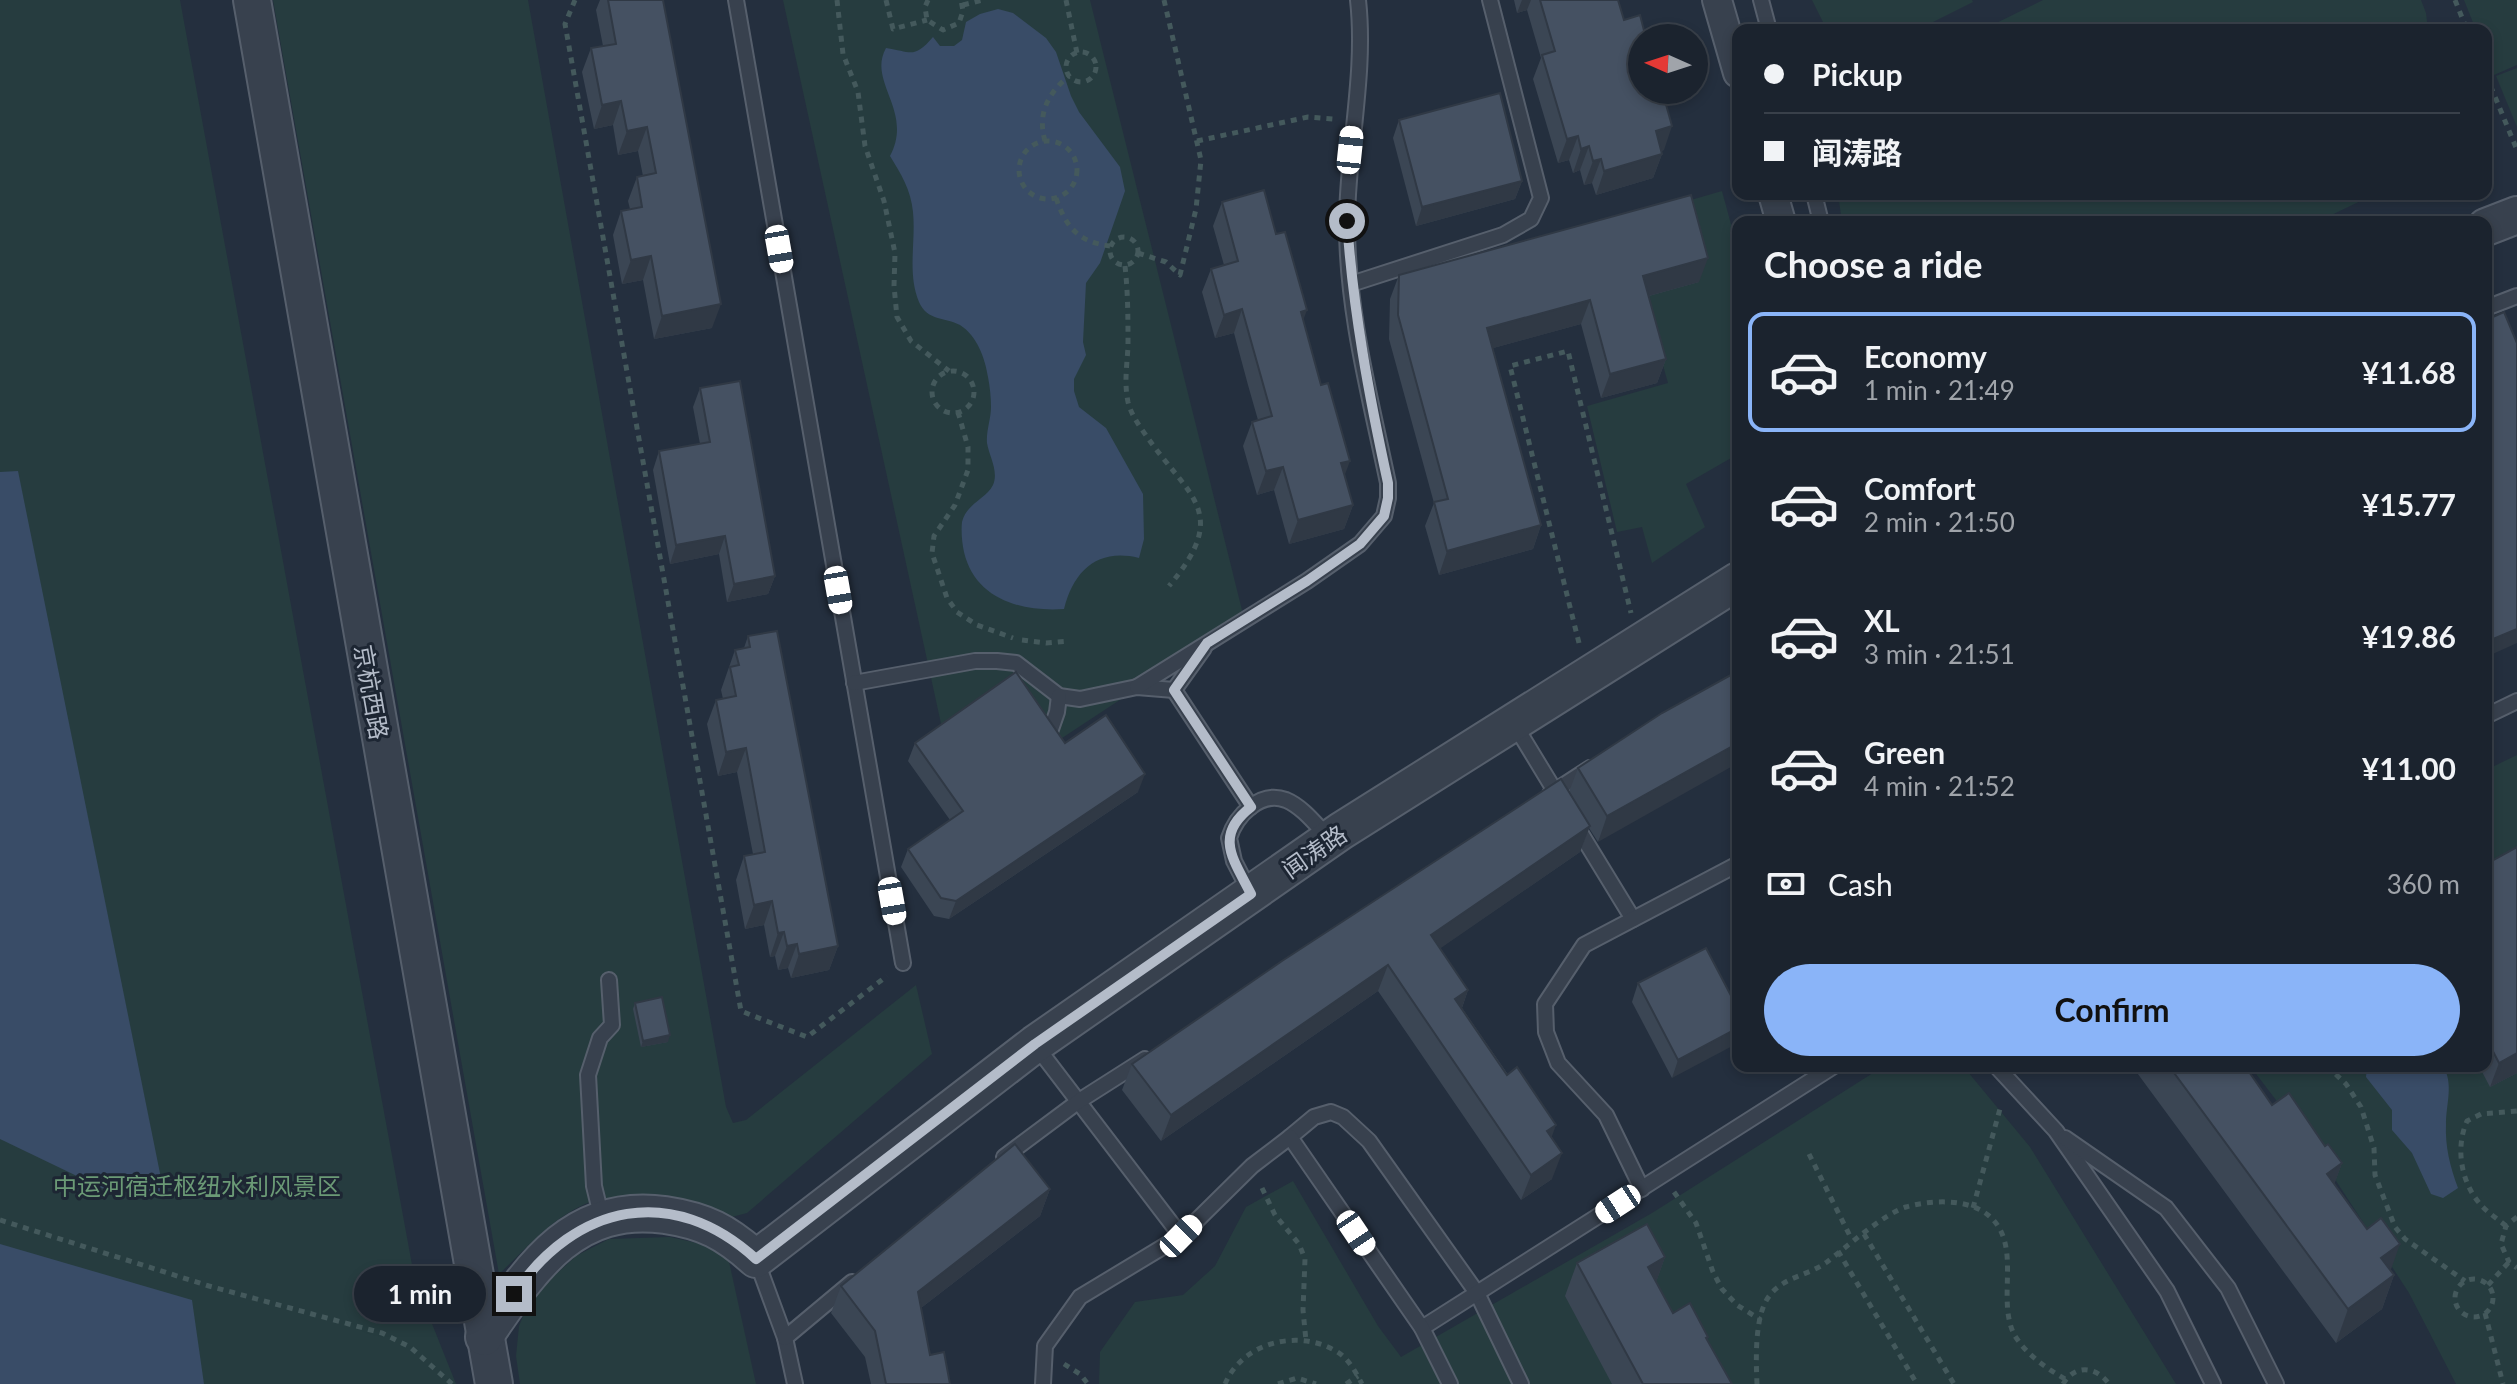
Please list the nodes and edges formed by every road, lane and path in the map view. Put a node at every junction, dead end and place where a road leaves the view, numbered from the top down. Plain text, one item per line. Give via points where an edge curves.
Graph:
1 (252, 0) edge
2 (575, 0) edge
3 (736, 0) edge
4 (837, 0) edge
5 (886, 0) edge
6 (928, 0) edge
7 (983, 0) edge
8 (1066, 0) edge
9 (1164, 0) edge
10 (1358, 0) edge
11 (1490, 0) edge
12 (1717, 0) edge
13 (1761, 0) edge
14 (2455, 0) edge
15 (962, 3) edge
16 (927, 20) junction
17 (1767, 24) edge
18 (2465, 24) edge
19 (1732, 52) edge
20 (1077, 53) junction
21 (1069, 76) junction
22 (2492, 90) edge
23 (1352, 127) junction
24 (1045, 141) junction
25 (1197, 141) junction
26 (2517, 150) edge
27 (1056, 198) junction
28 (2517, 215) edge
29 (2492, 225) edge
30 (1110, 246) junction
31 (1138, 253) junction
32 (1125, 266) junction
33 (1351, 284) junction
34 (2517, 296) edge
35 (2492, 306) edge
36 (949, 371) junction
37 (958, 412) junction
38 (1732, 585) edge
39 (1169, 586) dead end
40 (1069, 641) dead end
41 (1207, 643) junction
42 (1638, 643) junction
43 (1587, 675) junction
44 (854, 683) junction
45 (1137, 687) junction
46 (1174, 690) junction
47 (1059, 696) junction
48 (2517, 701) edge
49 (2492, 713) edge
50 (1513, 722) junction
51 (1050, 732) edge
52 (1605, 758) edge
53 (1542, 799) edge
54 (1563, 804) junction
55 (1251, 807) junction
56 (1330, 839) junction
57 (1732, 867) edge
58 (1251, 894) junction
59 (1633, 919) junction
60 (903, 963) joint
61 (609, 980) dead end
62 (1035, 1044) junction
63 (1159, 1050) edge
64 (1825, 1072) edge
65 (2002, 1072) edge
66 (2333, 1072) edge
67 (2008, 1078) junction
68 (1079, 1101) junction
69 (2517, 1111) edge
70 (2056, 1131) junction
71 (1290, 1137) junction
72 (1809, 1154) dead end
73 (1252, 1166) junction
74 (989, 1170) edge
75 (1660, 1177) junction
76 (1642, 1189) junction
77 (1973, 1208) junction
78 (2517, 1217) edge
79 (602, 1219) junction
80 (0, 1220) edge
81 (2506, 1226) junction
82 (1864, 1234) junction
83 (1181, 1236) junction
84 (1852, 1240) junction
85 (1838, 1251) junction
86 (756, 1259) junction
87 (2509, 1262) junction
88 (2517, 1268) edge
89 (869, 1269) edge
90 (2465, 1281) junction
91 (2487, 1285) junction
92 (1477, 1293) junction
93 (2485, 1313) junction
94 (1761, 1320) junction
95 (1422, 1328) junction
96 (484, 1337) junction
97 (785, 1338) junction
98 (1306, 1341) junction
99 (1358, 1376) junction
100 (2064, 1382) edge
101 (1228, 1383) edge
102 (452, 1384) edge
103 (494, 1384) edge
104 (795, 1384) edge
105 (1043, 1384) edge
106 (1278, 1384) edge
107 (1316, 1384) edge
108 (1346, 1384) edge
109 (1362, 1384) edge
110 (1450, 1384) edge
111 (1521, 1384) edge
112 (1757, 1384) edge
113 (1917, 1384) edge
114 (1954, 1384) edge
115 (2109, 1384) edge
116 (2213, 1384) edge
117 (2276, 1384) edge
118 (2503, 1384) edge

1 - 96 street, 京杭西路
2 - 60 path via 565,24 741,1011 807,1037
3 - 44 lane
4 - 36 path via 843,54 858,92 865,146 895,253 897,317 911,341
5 - 16 path via 893,29
6 - 16 path
7 - 15 path
8 - 20 path
9 - 25 path
10 - 23 lane via 1362,34
11 - 33 lane via 1541,198 1531,219 1503,235
12 - 19 street
13 - 17 lane
14 - 18 path
15 - 16 path via 962,17 954,27 943,30
20 - 21 path via 1067,63
20 - 21 path via 1091,56 1096,69 1087,81
21 - 24 path via 1048,99 1041,128
22 - 26 path
23 - 25 path via 1324,116 1308,117
23 - 33 lane via 1347,221
24 - 27 path via 1063,145 1075,160 1071,187
24 - 27 path via 1022,158 1020,176 1037,197
25 - 31 path via 1201,160 1196,209 1180,275 1166,262
27 - 30 path via 1074,232 1092,244
28 - 29 street
30 - 31 path via 1119,237 1129,238
30 - 32 path via 1112,261
31 - 32 path
32 - 39 path via 1129,405 1156,450 1190,490 1201,517 1193,554
33 - 41 lane via 1388,483 1384,516 1360,544
34 - 35 lane
36 - 37 path via 968,378 973,391 970,404
36 - 37 path via 938,377 932,396 945,411
37 - 40 path via 968,470 955,505 934,536 932,553 947,598 977,625 1016,639
38 - 42 street, 闻涛路
41 - 45 lane
41 - 46 lane
42 - 43 street, 闻涛路
42 - 43 path via 1568,351 1510,366
43 - 50 street, 闻涛路
44 - 47 lane via 997,661 1016,663
44 - 60 lane
45 - 46 lane
45 - 47 lane via 1080,699
46 - 55 lane
47 - 51 lane
48 - 49 lane
50 - 54 lane
50 - 56 street, 闻涛路
52 - 54 lane
53 - 54 lane
54 - 59 lane
55 - 56 lane via 1265,800 1286,800
55 - 58 lane via 1233,825 1229,846
56 - 58 street, 闻涛路
57 - 59 lane
58 - 62 street, 闻涛路
59 - 76 lane via 1584,945 1545,1004 1546,1032 1558,1063 1606,1115
61 - 79 lane via 612,1025 600,1038 588,1075 594,1186
62 - 68 lane
62 - 86 street, 闻涛路
63 - 68 lane
64 - 75 lane
65 - 67 lane
66 - 90 path via 2361,1107 2374,1148 2375,1175 2395,1227
67 - 70 lane
67 - 77 path
68 - 74 lane
68 - 83 lane
69 - 81 path via 2481,1114 2467,1121 2460,1147 2469,1187 2481,1206
70 - 116 lane via 2167,1291
70 - 117 lane via 2166,1208 2228,1288
71 - 73 lane
71 - 92 lane via 1314,1117 1331,1112 1343,1117 1369,1141
71 - 95 lane
72 - 84 path
73 - 83 lane
73 - 98 path via 1275,1215 1305,1259
75 - 76 lane
75 - 94 path via 1696,1223 1722,1289
76 - 92 lane
77 - 82 path via 1956,1201 1904,1207
77 - 100 path via 1988,1215 2007,1244 2007,1303 2015,1335 2041,1366
78 - 81 path
79 - 86 street via 619,1213 681,1217 714,1226
79 - 96 street via 564,1239 528,1272
80 - 102 path via 209,1286 382,1333 410,1347
81 - 87 path via 2501,1244
82 - 84 path
82 - 114 path
83 - 105 lane via 1080,1297 1045,1346
84 - 85 path
85 - 94 path via 1825,1263 1788,1279 1768,1297
85 - 113 path
86 - 97 lane
87 - 88 path
87 - 91 path
89 - 97 lane
90 - 91 path via 2477,1279
90 - 93 path via 2455,1296 2458,1308 2473,1316
91 - 93 path via 2493,1296
92 - 95 lane
92 - 111 lane
93 - 118 path
94 - 112 path
95 - 110 lane
96 - 103 street, 京杭西路
97 - 104 lane
98 - 99 path via 1334,1349
98 - 101 path via 1274,1342 1246,1354
99 - 108 path
99 - 109 path
100 - 115 path via 2088,1369
106 - 107 path via 1297,1378

